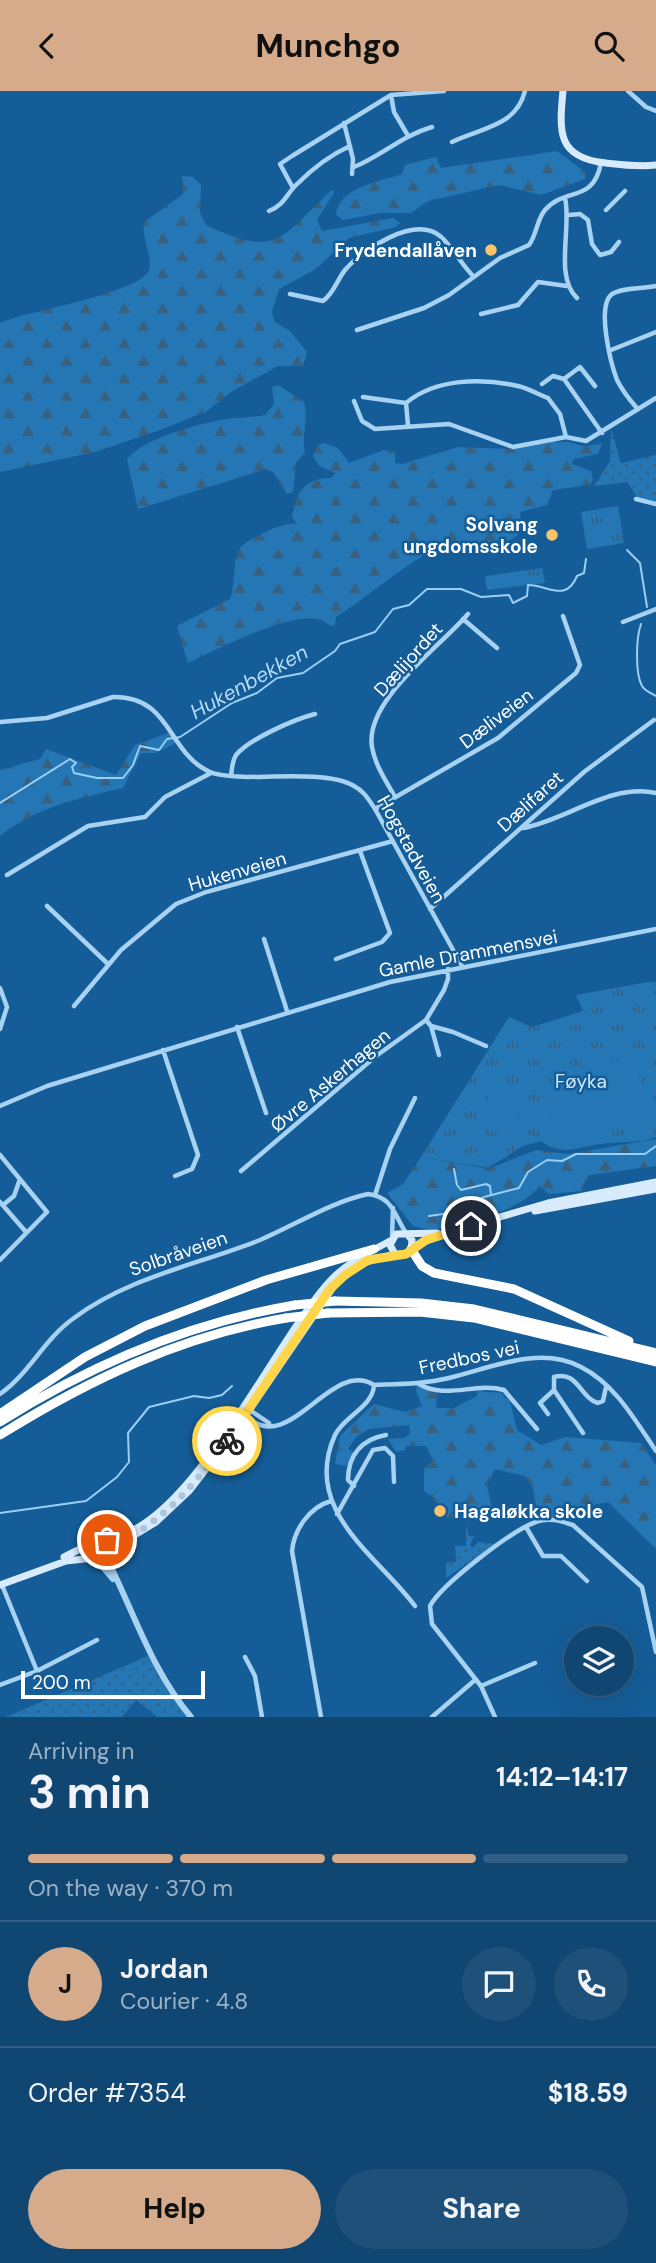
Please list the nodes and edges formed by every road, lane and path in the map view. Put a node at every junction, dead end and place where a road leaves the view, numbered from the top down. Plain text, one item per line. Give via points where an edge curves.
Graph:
1 (410, 91) edge
2 (444, 91) edge
3 (526, 91) edge
4 (563, 91) edge
5 (628, 91) edge
6 (391, 95) junction
7 (656, 111) edge
8 (344, 124) junction
9 (432, 127) dead end
10 (407, 134) junction
11 (452, 142) dead end
12 (350, 146) junction
13 (601, 163) junction
14 (656, 165) edge
15 (354, 167) junction
16 (352, 174) dead end
17 (293, 188) junction
18 (625, 191) dead end
19 (565, 198) junction
20 (606, 210) dead end
21 (270, 211) dead end
22 (569, 215) junction
23 (619, 242) dead end
24 (474, 277) junction
25 (567, 286) junction
26 (656, 286) edge
27 (289, 294) dead end
28 (577, 298) dead end
29 (481, 314) dead end
30 (357, 330) dead end
31 (656, 332) edge
32 (611, 350) junction
33 (564, 379) junction
34 (542, 384) dead end
35 (594, 386) dead end
36 (363, 397) dead end
37 (656, 398) edge
38 (354, 401) dead end
39 (406, 403) junction
40 (636, 407) junction
41 (408, 425) junction
42 (602, 433) junction
43 (566, 437) junction
44 (636, 499) dead end
45 (656, 504) edge
46 (656, 609) edge
47 (468, 614) dead end
48 (563, 616) dead end
49 (463, 619) junction
50 (623, 622) dead end
51 (497, 648) dead end
52 (315, 714) dead end
53 (654, 720) dead end
54 (0, 722) edge
55 (211, 773) junction
56 (231, 776) junction
57 (656, 793) edge
58 (395, 797) junction
59 (375, 809) junction
60 (523, 828) junction
61 (393, 841) junction
62 (360, 851) junction
63 (7, 875) dead end
64 (47, 906) dead end
65 (430, 909) junction
66 (656, 929) edge
67 (264, 939) dead end
68 (336, 959) dead end
69 (108, 964) junction
70 (462, 966) junction
71 (447, 969) junction
72 (0, 989) edge
73 (74, 1006) dead end
74 (287, 1011) junction
75 (426, 1020) junction
76 (431, 1026) junction
77 (237, 1027) junction
78 (0, 1030) edge
79 (486, 1046) dead end
80 (163, 1050) junction
81 (439, 1055) dead end
82 (415, 1098) dead end
83 (0, 1106) edge
84 (266, 1113) dead end
85 (0, 1155) edge
86 (241, 1171) dead end
87 (175, 1176) dead end
88 (20, 1179) junction
89 (656, 1182) edge
90 (656, 1189) edge
91 (375, 1195) junction
92 (1, 1203) edge
93 (393, 1207) junction
94 (517, 1213) junction
95 (26, 1232) junction
96 (448, 1232) junction
97 (407, 1234) junction
98 (391, 1239) junction
99 (374, 1249) junction
100 (413, 1251) junction
101 (395, 1254) junction
102 (0, 1260) edge
103 (656, 1352) edge
104 (656, 1362) edge
105 (418, 1383) junction
106 (374, 1385) junction
107 (606, 1386) junction
108 (554, 1390) junction
109 (0, 1394) edge
110 (245, 1411) junction
111 (0, 1414) edge
112 (548, 1414) dead end
113 (0, 1422) edge
114 (537, 1429) dead end
115 (583, 1433) dead end
116 (0, 1435) edge
117 (386, 1435) dead end
118 (656, 1451) edge
119 (394, 1482) dead end
120 (355, 1486) junction
121 (331, 1501) junction
122 (337, 1515) junction
123 (526, 1527) junction
124 (104, 1538) junction
125 (88, 1545) junction
126 (109, 1552) junction
127 (94, 1558) junction
128 (587, 1581) dead end
129 (1, 1584) edge
130 (125, 1594) junction
131 (415, 1606) dead end
132 (97, 1640) dead end
133 (656, 1651) edge
134 (245, 1657) dead end
135 (535, 1663) dead end
136 (37, 1671) junction
137 (475, 1681) junction
138 (0, 1685) edge
139 (481, 1686) junction
140 (191, 1717) edge
141 (262, 1717) edge
142 (321, 1717) edge
143 (432, 1717) edge
144 (495, 1717) edge

1 - 2 street
1 - 6 street
3 - 11 street via 507,119
4 - 13 main road via 564,142 575,156
5 - 7 street
6 - 8 street
6 - 10 street via 394,112
8 - 12 street
8 - 17 street via 281,164
9 - 10 street
10 - 15 street
12 - 15 street
12 - 17 street via 326,159
13 - 14 main road
13 - 19 street via 592,186
15 - 16 street
17 - 21 street via 283,204
18 - 20 street
19 - 22 street
19 - 24 street via 546,208 529,244
22 - 23 street via 580,214 588,220 592,244 600,255 611,252
22 - 25 street via 564,240
24 - 27 street via 442,237 420,229 377,243 352,262 323,301
24 - 30 street via 424,308
25 - 28 street
25 - 29 street via 538,282 518,305
26 - 32 street via 618,292 607,300 604,322
31 - 32 street
32 - 40 street via 617,379
33 - 34 street via 553,376
33 - 35 street via 580,367
33 - 42 street
36 - 39 street
37 - 40 street
38 - 41 street via 367,426 384,431
39 - 41 street
39 - 43 street via 423,391 471,380 520,386 548,398 560,414
40 - 42 street
41 - 43 street via 457,425 513,447
42 - 43 street via 586,441
44 - 45 street
46 - 50 street
47 - 49 street, Dælijordet
48 - 58 street, Dæliveien via 580,665 576,673 498,738
49 - 51 street, Dælijordet
49 - 58 street, Dælijordet via 392,693 374,720 374,756
52 - 56 street via 242,751 232,762
53 - 60 street, Dælifaret via 584,772
54 - 55 street via 25,722 127,697 149,705 191,758
55 - 56 street, Hogstadveien
55 - 63 street via 165,797 138,820 88,826
56 - 59 street, Hogstadveien via 345,782 366,795
57 - 60 street via 613,795
58 - 59 street, Dæliveien
59 - 61 street, Hogstadveien
60 - 65 street, Dælifaret
61 - 62 street, Hukenveien
61 - 65 street, Hogstadveien
62 - 68 street via 390,933 382,941
62 - 69 street, Hukenveien via 188,899 163,914
64 - 69 street
65 - 70 street, Hogstadveien
66 - 70 street, Gamle Drammensvei
67 - 74 street
69 - 73 street, Hukenveien
70 - 71 street, Gamle Drammensvei
71 - 74 street, Gamle Drammensvei
71 - 75 street, Øvre Askerhagen via 449,979
72 - 78 street via 7,1007
74 - 77 street, Gamle Drammensvei
75 - 76 street
75 - 86 street, Øvre Askerhagen via 376,1056
76 - 79 street
76 - 81 street
77 - 80 street, Gamle Drammensvei
77 - 84 street
80 - 83 street, Gamle Drammensvei via 38,1089
80 - 87 street via 198,1155 192,1169
82 - 91 street via 390,1149
85 - 88 street
88 - 92 street via 13,1196
88 - 95 street via 47,1212
89 - 94 main road via 566,1198
90 - 94 main road
91 - 93 street
91 - 109 street, Solbråveien via 358,1196 261,1239 109,1295 58,1331
92 - 95 street
93 - 97 street
93 - 98 street
94 - 96 main road
95 - 102 street
96 - 97 main road
96 - 100 main road
97 - 98 main road
97 - 100 main road
98 - 99 main road
98 - 101 main road
99 - 110 main road via 322,1289
99 - 111 highway via 266,1280 145,1326 85,1357
100 - 101 main road
100 - 103 highway via 422,1266 434,1273 514,1289
101 - 110 main road via 360,1264 329,1290
103 - 113 highway, bridge via 474,1309 335,1301 295,1305 220,1320 137,1349
104 - 116 highway, bridge via 474,1318 420,1312 328,1313 223,1331 140,1360 80,1388
105 - 106 street, Fredbos vei
105 - 107 street, Fredbos vei via 536,1357 580,1366
105 - 114 street via 440,1391 504,1390
106 - 110 street, Fredbos vei via 349,1381 289,1421 273,1425 252,1422
106 - 121 street via 371,1397 335,1435 330,1459
107 - 108 street via 603,1401 598,1403 568,1376 554,1377
107 - 118 street, Fredbos vei via 624,1403
108 - 112 street via 538,1400
108 - 115 street
110 - 124 main road via 169,1503 131,1532
110 - 126 main road via 178,1502
117 - 120 street via 364,1441 356,1451 348,1474
119 - 120 street via 393,1456 379,1447 368,1457
120 - 122 street
121 - 122 street
121 - 142 street via 304,1520 292,1551
122 - 131 street
123 - 128 street via 543,1556 561,1556
123 - 133 street via 548,1519 573,1525 636,1580 646,1596
123 - 137 street via 441,1590 430,1606 432,1624
124 - 125 main road
124 - 126 main road
125 - 127 main road
125 - 129 main road
126 - 127 main road
126 - 130 street via 110,1565
127 - 129 main road via 66,1561
127 - 130 street
129 - 136 street
130 - 140 street via 153,1662
132 - 136 street
134 - 141 street via 255,1675
135 - 139 street
136 - 138 street
137 - 139 street
137 - 143 street
139 - 144 street

